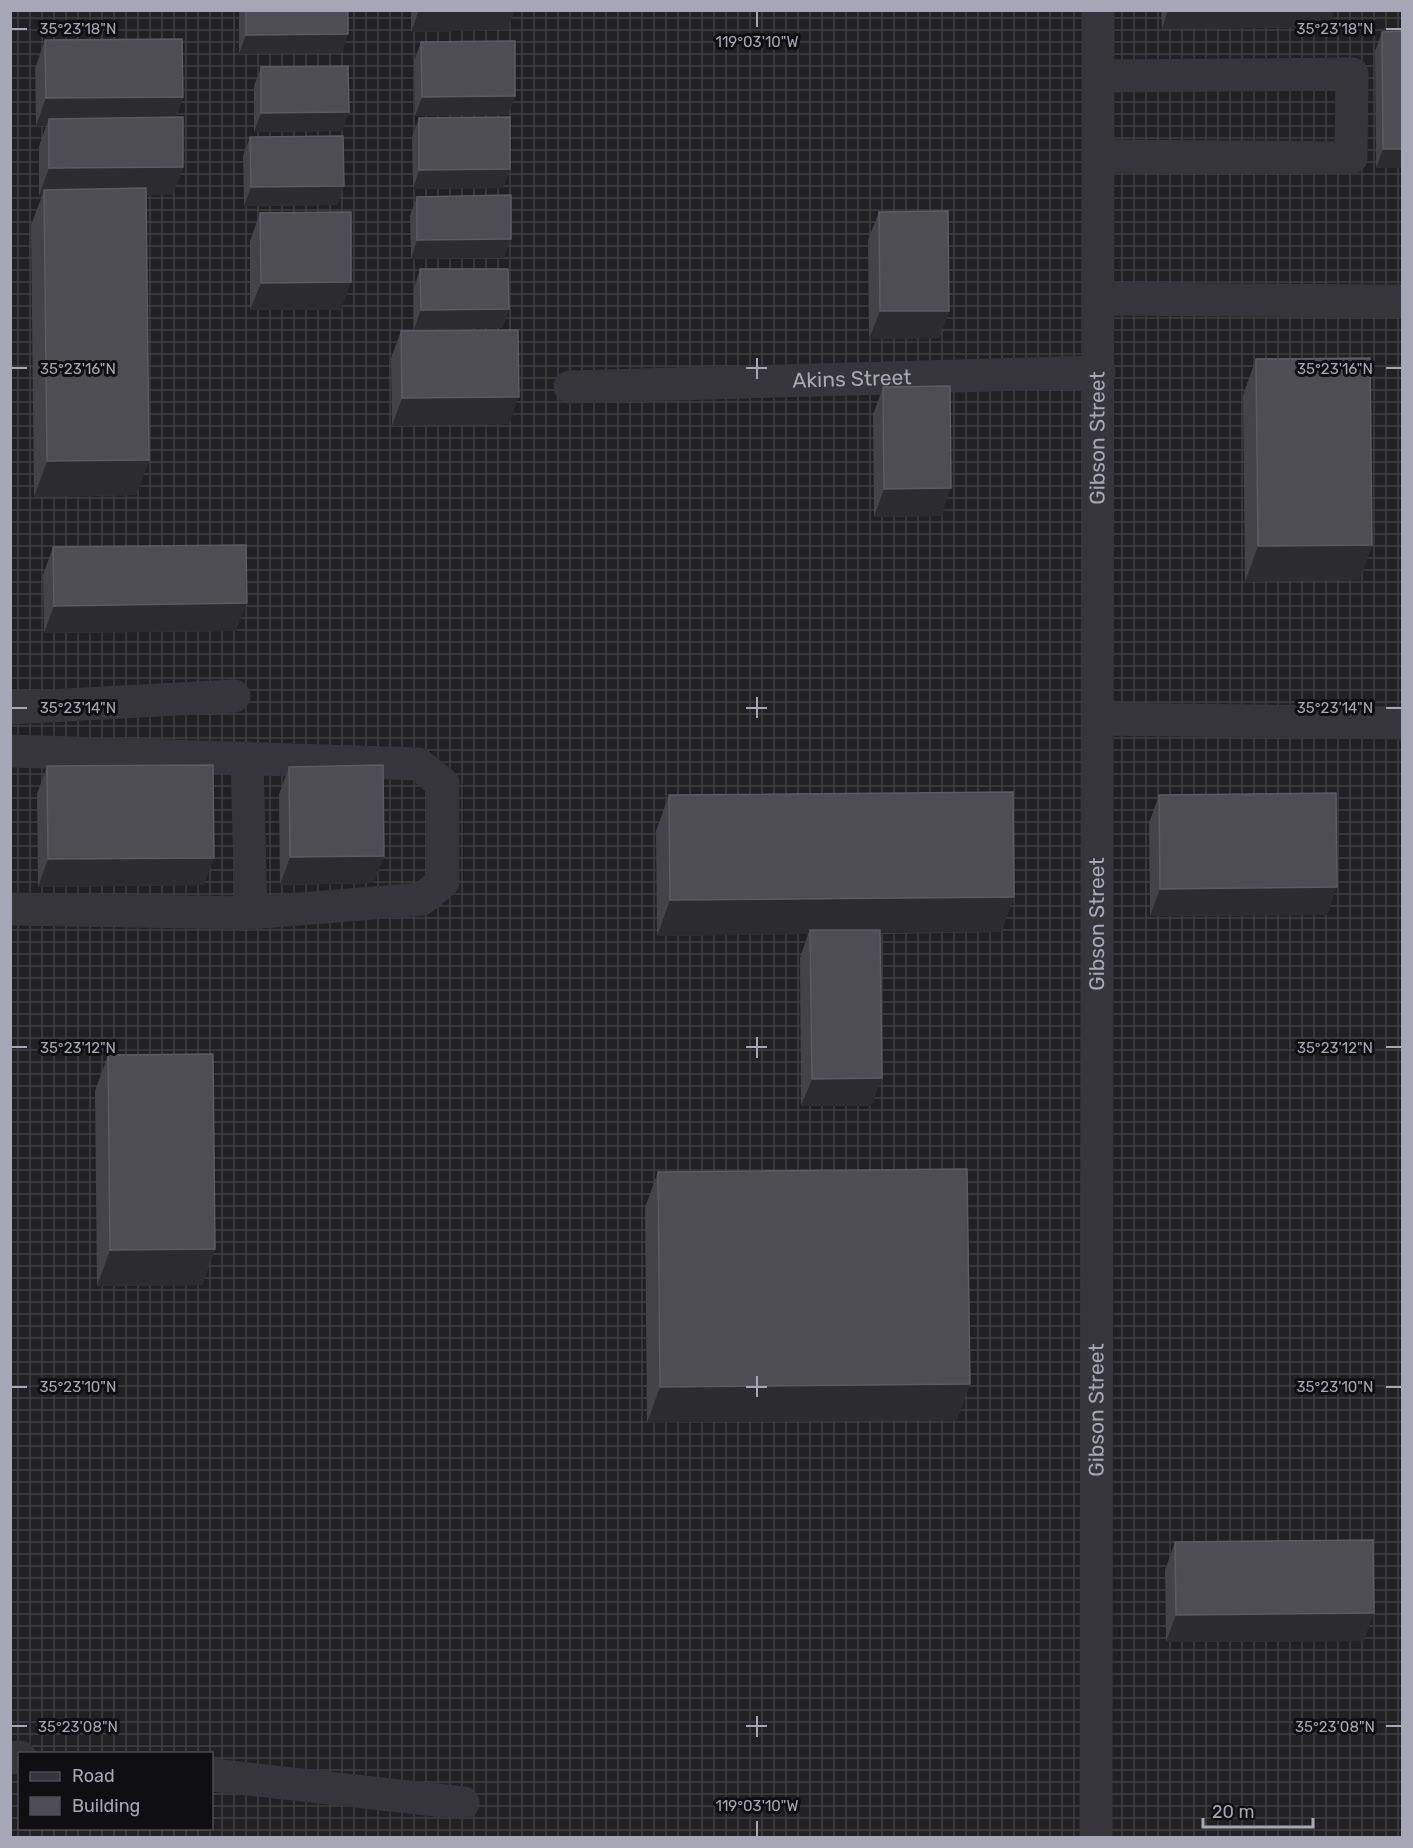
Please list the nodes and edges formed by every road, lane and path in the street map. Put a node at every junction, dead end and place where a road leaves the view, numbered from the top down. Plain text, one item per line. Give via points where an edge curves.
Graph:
1 (1098, 10) edge
2 (1099, 76) junction
3 (1098, 156) junction
4 (1098, 299) junction
5 (1402, 301) edge
6 (1099, 372) junction
7 (570, 387) dead end
8 (234, 696) dead end
9 (10, 708) edge
10 (1098, 719) junction
11 (1402, 723) edge
12 (10, 751) edge
13 (248, 758) junction
14 (10, 909) edge
15 (251, 913) junction
16 (213, 1775) edge
17 (463, 1803) dead end
18 (1096, 1838) edge

1 - 2 street, Gibson Street
2 - 3 street, Gibson Street
2 - 3 street via 1352,74 1352,146 1351,158
3 - 4 street, Gibson Street
4 - 5 street
4 - 6 street, Gibson Street
6 - 7 street, Akins Street
6 - 10 street, Gibson Street
8 - 9 street
10 - 11 street
10 - 18 street, Gibson Street
12 - 13 street
13 - 15 street
13 - 15 street via 418,764 443,784 443,882 422,899
14 - 15 street
16 - 17 street

